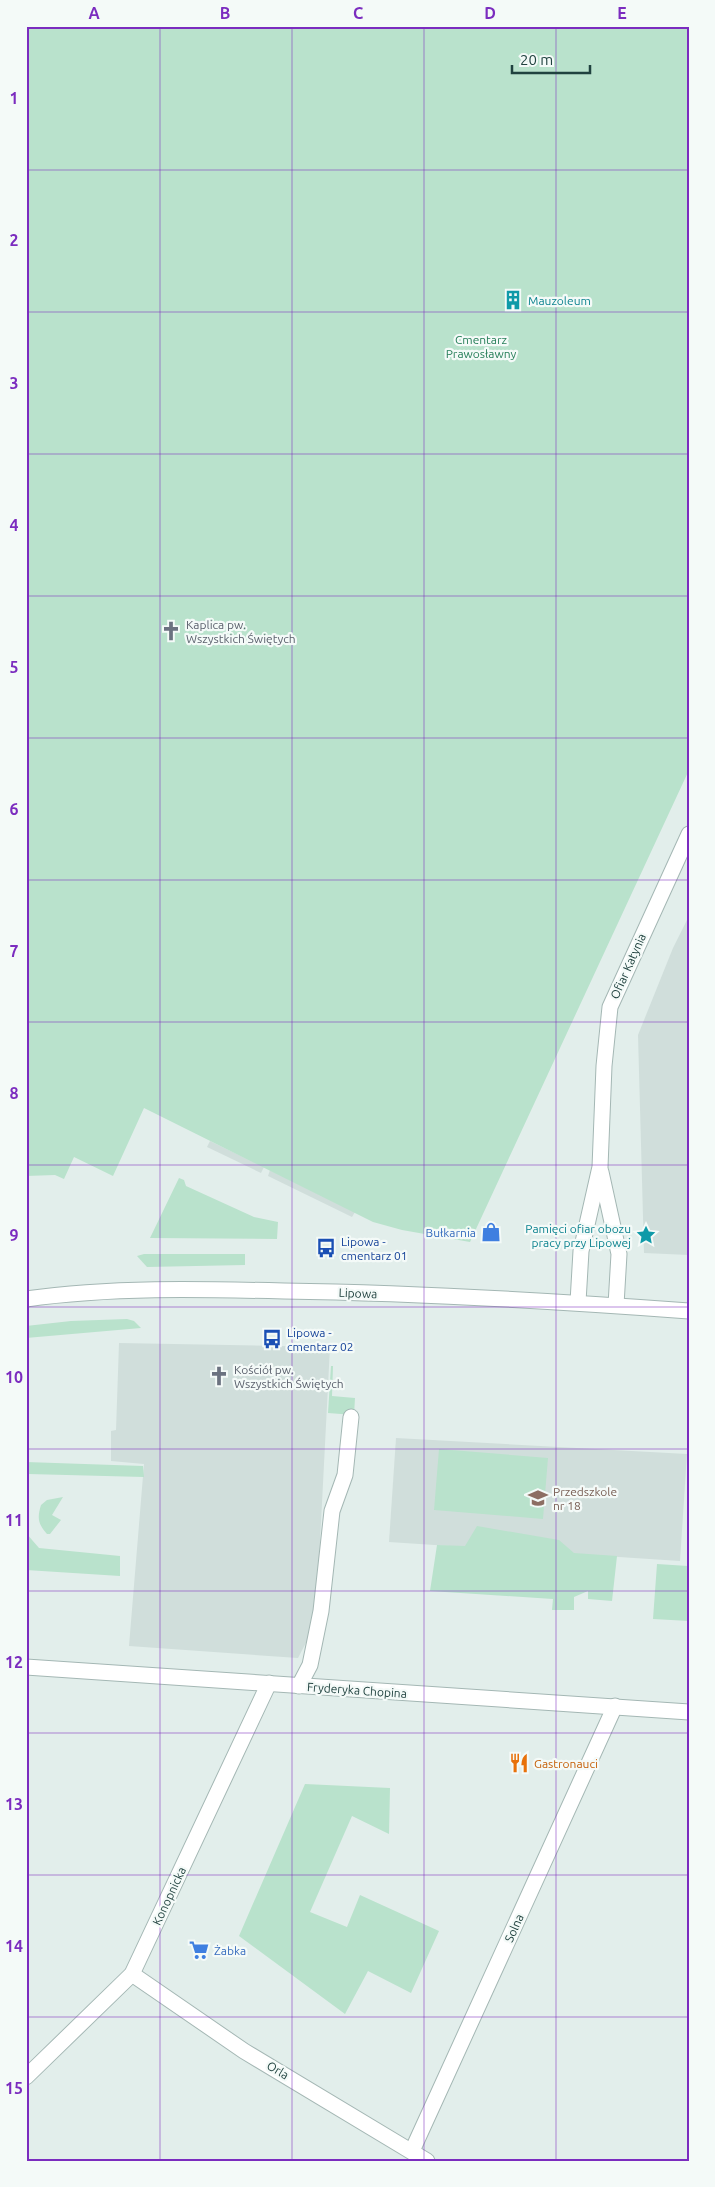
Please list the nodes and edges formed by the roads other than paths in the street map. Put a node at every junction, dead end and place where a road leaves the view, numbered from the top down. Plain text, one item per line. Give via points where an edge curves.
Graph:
1 (689, 834) edge
2 (600, 1167) junction
3 (26, 1298) edge
4 (578, 1302) junction
5 (616, 1306) junction
6 (689, 1310) edge
7 (351, 1416) dead end
8 (26, 1667) edge
9 (269, 1684) junction
10 (300, 1686) junction
11 (615, 1706) junction
12 (689, 1712) edge
13 (132, 1974) junction
14 (29, 2070) edge
15 (412, 2151) junction
16 (427, 2161) edge

1 - 2 street, Ofiar Katynia via 610,1007
2 - 4 street, Ofiar Katynia via 581,1250
2 - 5 street, Ofiar Katynia via 619,1254
3 - 4 street, Lipowa via 111,1291 223,1290
4 - 5 street, Lipowa
5 - 6 street, Lipowa
7 - 10 street via 345,1476 332,1511 321,1611 310,1665
8 - 9 street, Fryderyka Chopina
9 - 10 street, Fryderyka Chopina
9 - 13 street, Konopnicka
10 - 11 street, Fryderyka Chopina
11 - 12 street, Fryderyka Chopina
11 - 15 street, Solna
13 - 14 street, Konopnicka
13 - 15 street, Orla via 244,2050
15 - 16 street, Orla

